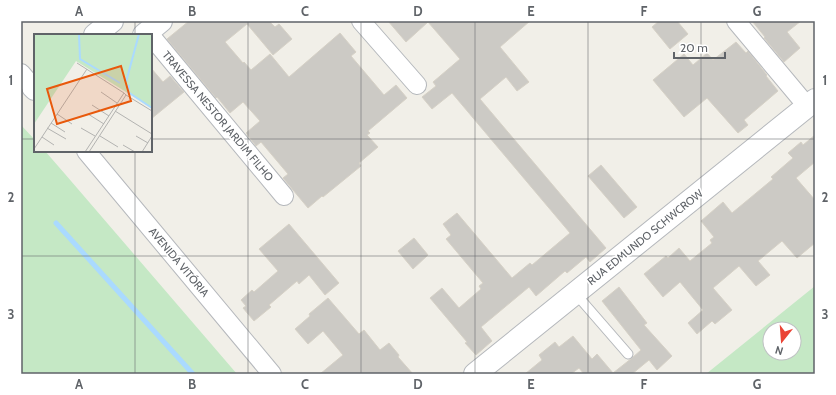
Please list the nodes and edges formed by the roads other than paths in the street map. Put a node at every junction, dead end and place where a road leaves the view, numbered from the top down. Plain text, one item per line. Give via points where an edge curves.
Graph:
1 (112, 21) edge
2 (361, 21) edge
3 (736, 21) edge
4 (151, 32) edge
5 (97, 34) edge
6 (416, 85) dead end
7 (811, 103) edge
8 (87, 152) edge
9 (284, 196) dead end
10 (575, 293) junction
11 (628, 354) dead end
12 (272, 374) edge
13 (475, 374) edge

1 - 5 street
2 - 6 street
3 - 7 street
4 - 9 street, TRAVESSA NESTOR JARDIM FILHO
7 - 10 street, RUA EDMUNDO SCHWCROW
8 - 12 street, AVENIDA VITÓRIA
10 - 11 lane
10 - 13 street, RUA EDMUNDO SCHWCROW

